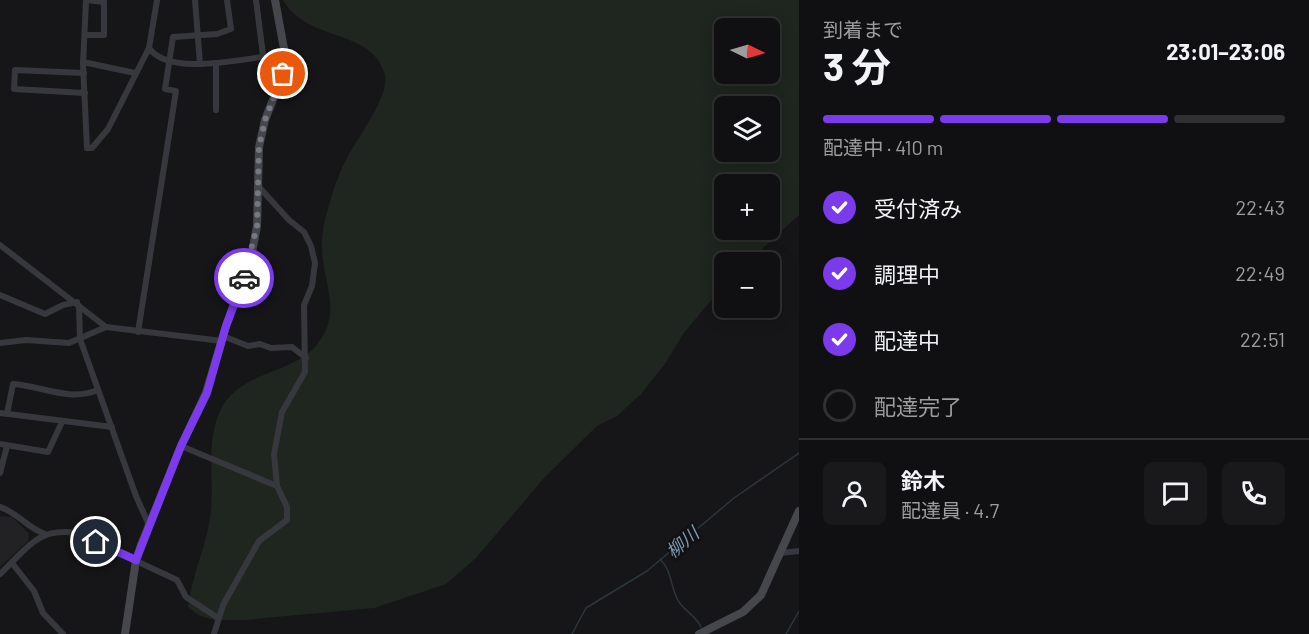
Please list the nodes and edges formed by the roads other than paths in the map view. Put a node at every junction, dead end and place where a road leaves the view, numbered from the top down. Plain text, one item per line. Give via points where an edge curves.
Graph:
1 (86, 0) edge
2 (157, 0) edge
3 (195, 0) edge
4 (227, 0) edge
5 (256, 0) edge
6 (275, 0) edge
7 (85, 34) junction
8 (198, 36) junction
9 (149, 48) junction
10 (285, 54) junction
11 (263, 55) junction
12 (168, 61) junction
13 (83, 62) junction
14 (200, 64) junction
15 (216, 64) junction
16 (135, 73) junction
17 (84, 74) junction
18 (85, 93) junction
19 (216, 110) dead end
20 (260, 187) junction
21 (0, 245) edge
22 (0, 296) edge
23 (78, 304) junction
24 (106, 327) junction
25 (138, 332) junction
26 (80, 337) junction
27 (222, 338) junction
28 (0, 343) edge
29 (306, 358) junction
30 (98, 390) junction
31 (3, 413) edge
32 (63, 422) junction
33 (111, 427) junction
34 (3, 445) edge
35 (181, 446) junction
36 (0, 473) edge
37 (277, 486) junction
38 (0, 507) edge
39 (799, 511) edge
40 (149, 525) junction
41 (45, 534) junction
42 (799, 551) edge
43 (780, 553) junction
44 (136, 560) junction
45 (12, 563) junction
46 (0, 574) edge
47 (218, 618) junction
48 (63, 634) edge
49 (125, 634) edge
50 (214, 634) edge
51 (701, 634) edge

1 - 7 street
1 - 7 street via 104,2 104,35
2 - 9 street
3 - 8 street
4 - 8 street via 231,29
5 - 11 street
6 - 10 main road
7 - 13 street
8 - 12 street via 173,37
8 - 14 street
9 - 12 street
9 - 16 street
10 - 11 street
10 - 20 main road via 283,74 259,147
11 - 15 street
12 - 14 street via 176,65
12 - 25 street via 165,89 176,91
13 - 16 street
13 - 17 street
14 - 15 street
15 - 19 street
16 - 18 street via 108,129 92,148 87,148
17 - 18 street
17 - 18 street via 15,70 14,89
20 - 27 main road via 251,258
20 - 29 street via 304,232 311,246 314,277 302,320
21 - 23 street
22 - 23 street via 45,314 63,305
23 - 24 street
23 - 26 street
24 - 25 street
24 - 26 street
25 - 27 street
26 - 28 street via 69,343
26 - 30 street
27 - 29 street via 248,346 292,347
27 - 35 main road via 207,393
29 - 37 street via 305,372 276,431
30 - 31 street via 85,395 57,394 13,384
30 - 33 street
31 - 32 street
32 - 33 street
32 - 34 street via 48,452
33 - 40 street
34 - 36 street
35 - 37 street
35 - 40 main road
37 - 47 street via 287,507 287,520 259,541
38 - 41 street
39 - 43 main road
40 - 44 main road
41 - 44 street via 76,533
41 - 45 street
42 - 43 street
43 - 51 main road via 761,596 751,607
44 - 47 street via 177,580 186,597
44 - 49 main road
45 - 46 street
45 - 48 street via 34,591 43,613
47 - 50 street

